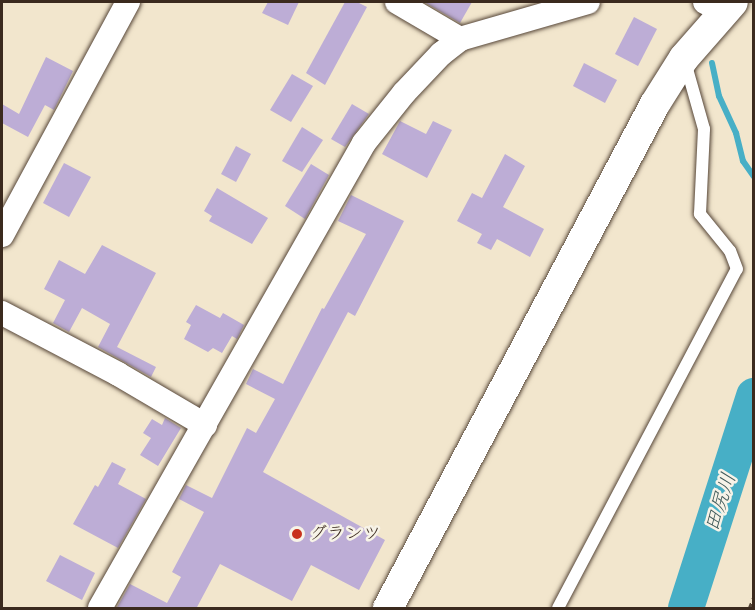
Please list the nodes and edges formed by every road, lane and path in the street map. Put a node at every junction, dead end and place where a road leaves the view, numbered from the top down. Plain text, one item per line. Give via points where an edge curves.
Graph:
1 (128, 2) edge
2 (397, 2) edge
3 (588, 2) edge
4 (720, 5) edge
5 (460, 39) junction
6 (684, 58) junction
7 (2, 236) edge
8 (2, 313) edge
9 (206, 425) junction
10 (753, 598) edge
11 (100, 609) edge
12 (388, 609) edge
13 (558, 609) edge
14 (750, 609) edge

1 - 7 street
2 - 5 street
3 - 5 street
4 - 6 street
5 - 9 street via 404,93 364,143
6 - 12 street via 649,114
6 - 13 lane via 704,129 700,214 730,252 737,269
8 - 9 street
9 - 11 street
10 - 14 path

